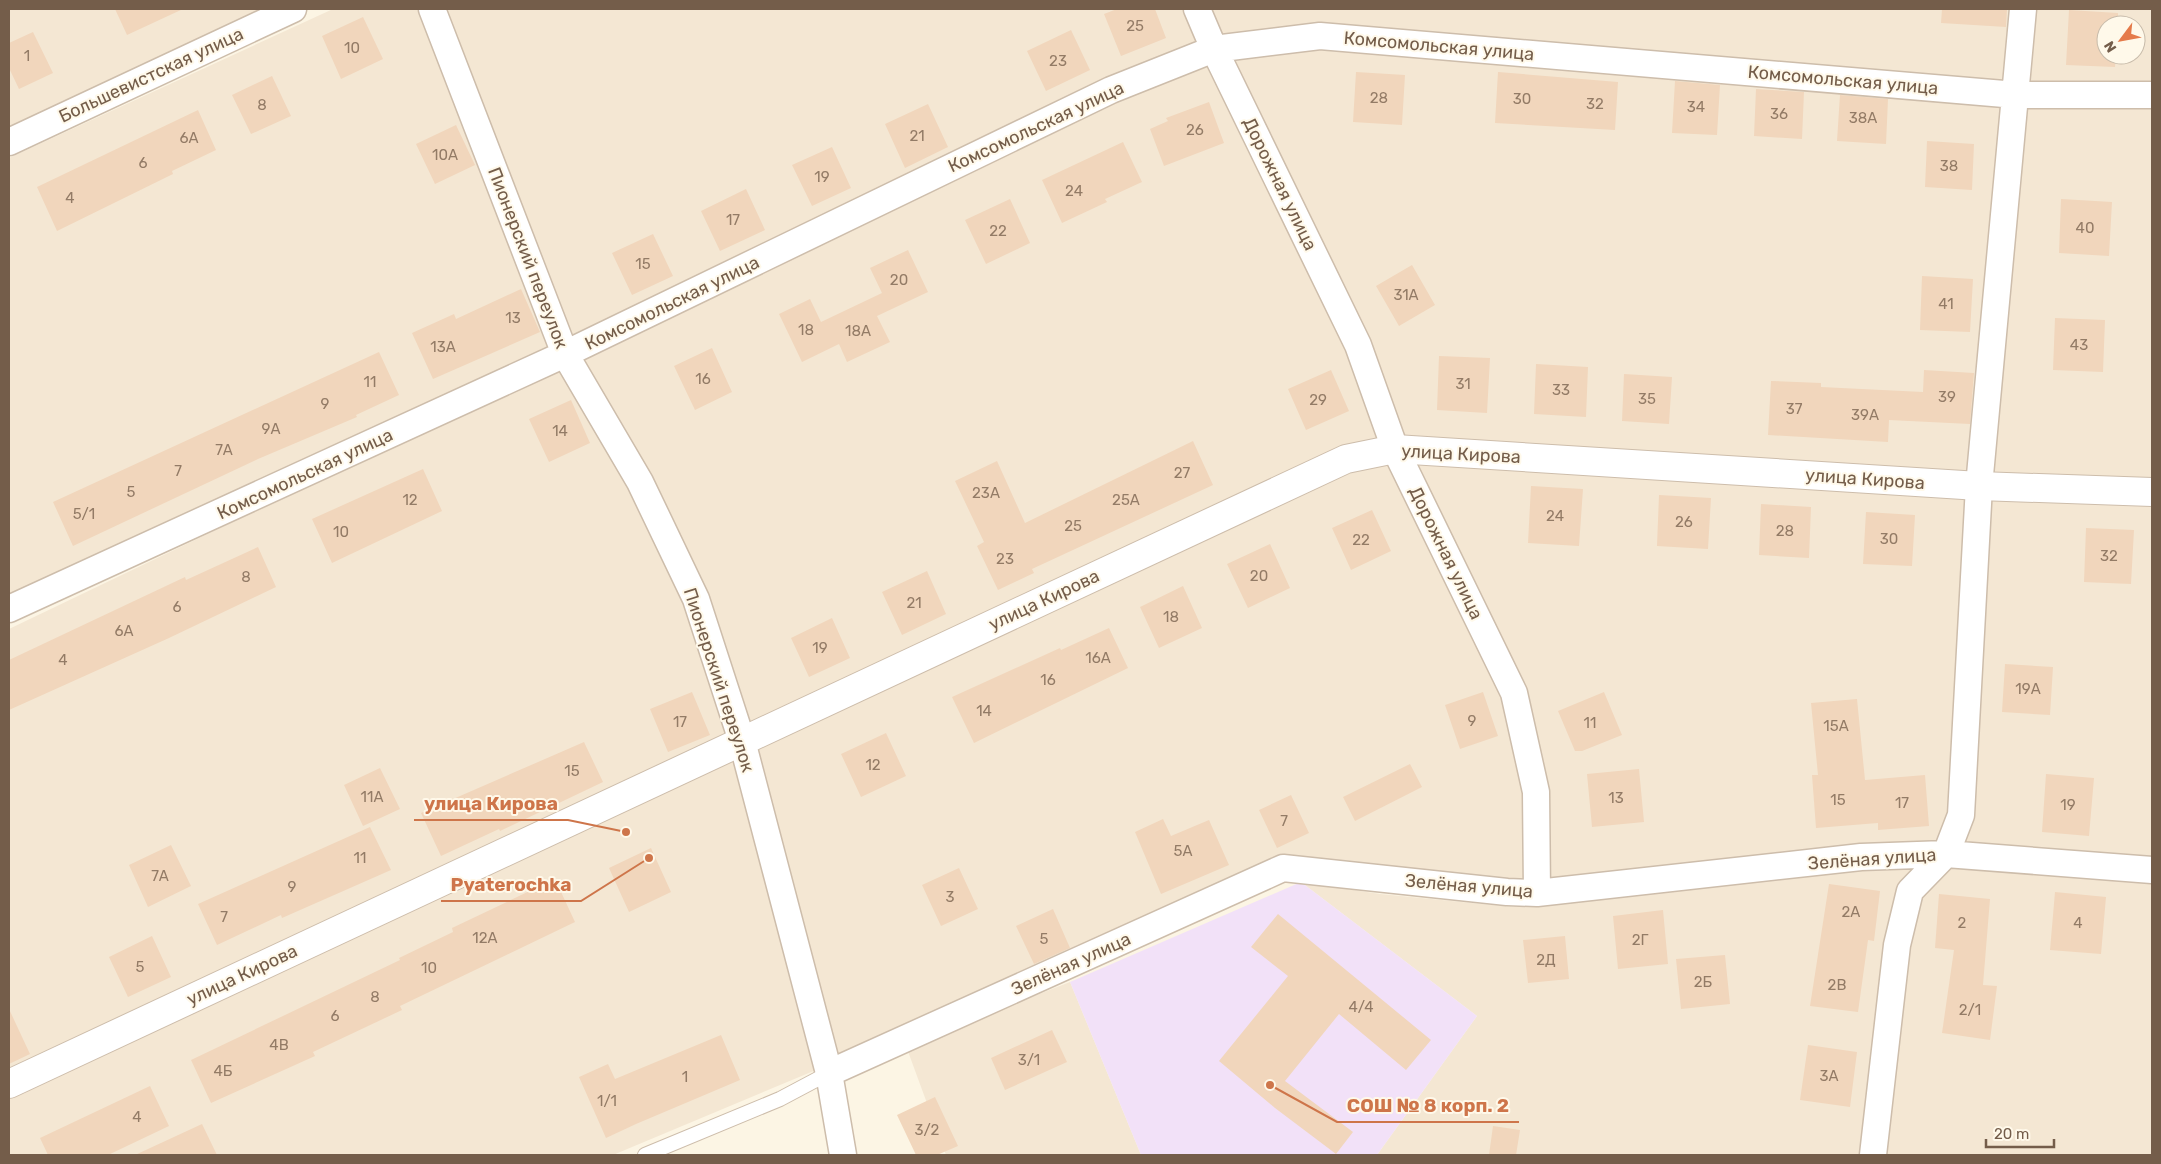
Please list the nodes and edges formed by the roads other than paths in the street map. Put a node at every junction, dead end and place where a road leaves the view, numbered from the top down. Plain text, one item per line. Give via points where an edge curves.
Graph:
1 (293, 9) edge
2 (432, 9) edge
3 (1197, 9) edge
4 (2022, 9) edge
5 (1214, 49) junction
6 (2016, 95) junction
7 (2152, 95) edge
8 (9, 142) edge
9 (565, 354) junction
10 (1395, 449) junction
11 (1979, 486) junction
12 (2152, 492) edge
13 (9, 609) edge
14 (742, 741) junction
15 (1946, 854) junction
16 (2152, 870) edge
17 (1537, 893) junction
18 (828, 1073) junction
19 (9, 1084) edge
20 (646, 1155) edge
21 (843, 1155) edge
22 (1873, 1155) edge

1 - 8 street, Большевистская улица
2 - 9 street, Пионерский переулок
3 - 5 street, Дорожная улица
4 - 6 street
5 - 6 street, Комсомольская улица via 1320,36
5 - 9 street, Комсомольская улица via 1111,90
5 - 10 street, Дорожная улица via 1358,345
6 - 7 street, Комсомольская улица
6 - 11 street
9 - 13 street, Комсомольская улица
9 - 14 street, Пионерский переулок via 640,482 696,599
10 - 11 street, улица Кирова
10 - 14 street, улица Кирова via 1346,459
10 - 17 street, Дорожная улица via 1514,693 1536,792
11 - 12 street, улица Кирова
11 - 15 street via 1961,815
14 - 18 street, Пионерский переулок
14 - 19 street, улица Кирова
15 - 16 street, Зелёная улица
15 - 17 street, Зелёная улица via 1861,857
15 - 22 street via 1910,891 1897,945
17 - 18 street, Зелёная улица via 1283,868
18 - 20 lane via 780,1099
18 - 21 street, Пионерский переулок

